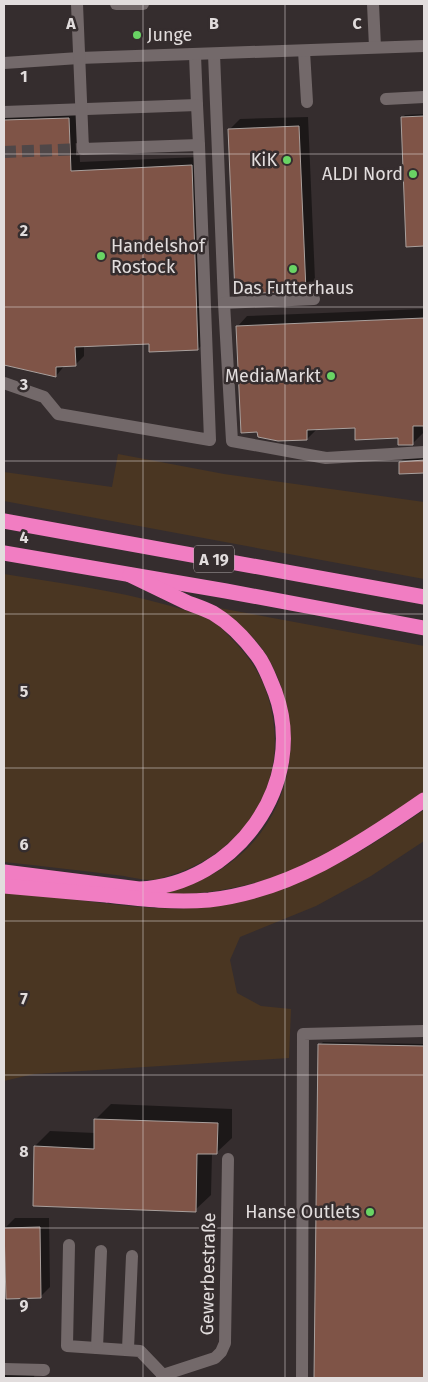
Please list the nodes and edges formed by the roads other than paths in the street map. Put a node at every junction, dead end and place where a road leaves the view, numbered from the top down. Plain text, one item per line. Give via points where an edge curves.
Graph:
1 (77, 4) edge
2 (116, 4) edge
3 (143, 4) edge
4 (373, 4) edge
5 (424, 46) edge
6 (375, 48) junction
7 (304, 51) junction
8 (214, 54) junction
9 (195, 55) junction
10 (79, 58) junction
11 (4, 63) edge
12 (424, 97) edge
13 (386, 99) dead end
14 (307, 102) dead end
15 (197, 106) junction
16 (82, 110) junction
17 (4, 112) edge
18 (199, 145) junction
19 (314, 299) dead end
20 (224, 303) junction
21 (4, 383) edge
22 (424, 452) edge
23 (4, 522) edge
24 (4, 553) edge
25 (130, 575) junction
26 (424, 597) edge
27 (424, 628) edge
28 (424, 800) edge
29 (4, 872) edge
30 (4, 886) edge
31 (424, 1031) edge
32 (228, 1159) dead end
33 (69, 1245) dead end
34 (101, 1251) dead end
35 (132, 1256) dead end
36 (97, 1348) junction
37 (128, 1350) junction
38 (4, 1369) edge
39 (44, 1370) dead end
40 (162, 1377) edge
41 (302, 1378) edge

1 - 10 street
2 - 3 street
4 - 6 street
5 - 6 street
6 - 7 street
7 - 8 street
7 - 14 street
8 - 9 street
8 - 20 street
9 - 10 street
9 - 15 street
10 - 11 street
10 - 16 street
12 - 13 street
15 - 16 street
15 - 18 street
16 - 17 street
16 - 18 street via 83,149
18 - 21 street via 210,440 58,414 44,397
19 - 20 street
20 - 22 street via 232,441 326,458
23 - 26 highway, A 19
24 - 25 highway, A 19
25 - 27 highway, A 19
25 - 29 highway via 214,614 238,632 258,656 279,703 283,728 278,779 268,805 252,830 215,864 158,888 139,889
28 - 30 highway via 317,867 235,895 210,900 145,900
31 - 41 street via 303,1034
32 - 40 street, Gewerbestraße via 225,1343 215,1358
33 - 36 street via 67,1346
34 - 36 street
35 - 37 street
36 - 37 street
37 - 40 street via 140,1351
38 - 39 street

